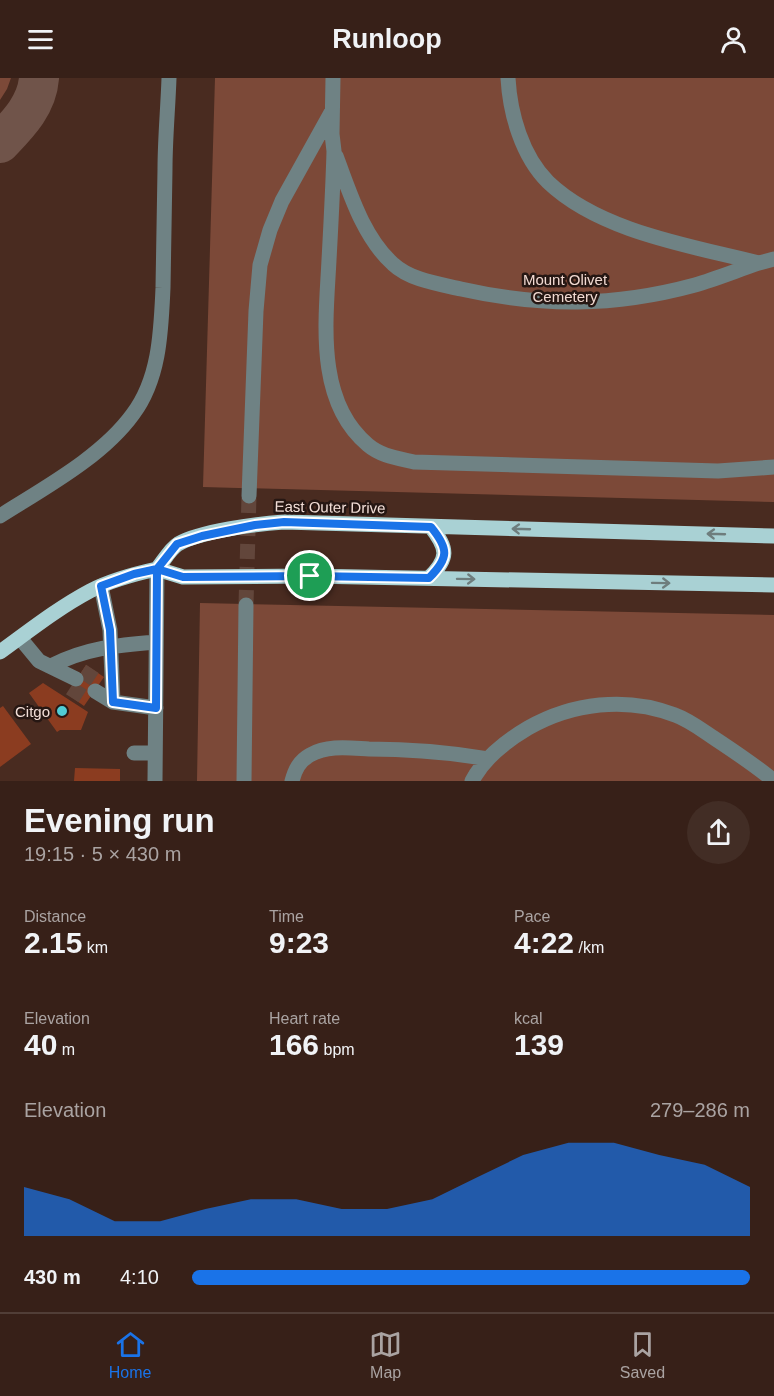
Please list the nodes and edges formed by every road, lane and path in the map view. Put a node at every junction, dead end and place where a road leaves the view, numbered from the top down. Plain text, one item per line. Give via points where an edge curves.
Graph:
1 (169, 78) edge
2 (333, 78) edge
3 (508, 78) edge
4 (332, 111) junction
5 (334, 151) junction
6 (767, 261) edge
7 (774, 467) edge
8 (249, 496) tunnel mouth
9 (0, 516) edge
10 (431, 527) junction
11 (774, 536) edge
12 (157, 569) junction
13 (429, 578) junction
14 (774, 585) edge
15 (101, 586) junction
16 (246, 605) tunnel mouth
17 (20, 638) junction
18 (156, 642) junction
19 (110, 645) junction
20 (0, 652) edge
21 (56, 668) junction
22 (76, 679) tunnel mouth
23 (156, 708) junction
24 (134, 753) dead end
25 (155, 753) junction
26 (488, 759) junction
27 (155, 781) edge
28 (244, 781) edge
29 (292, 781) edge
30 (472, 781) edge
31 (774, 781) edge

1 - 9 street via 161,320 157,359 149,386 123,427 70,471
2 - 4 street
3 - 6 street via 523,144 535,167 566,197 609,220 648,234
4 - 5 street
4 - 8 street via 282,201 260,265
5 - 6 street via 371,239 382,254 407,274 436,283 533,302 576,303 661,293
5 - 7 street via 328,359 339,405 356,434 368,445 381,454 414,462 718,471
11 -> 10 main road, East Outer Drive
10 - 12 main road, East Outer Drive via 284,522 255,525 177,544
10 - 13 main road via 442,541 445,553 440,567
12 - 13 main road via 183,577
12 - 15 main road
12 - 18 street
13 -> 14 main road
15 - 17 main road
15 - 19 street
16 - 28 street
17 - 20 main road
17 - 21 street via 39,661
18 - 19 street
18 - 23 street
19 - 21 street via 73,656
19 - 23 street via 100,695
21 - 22 street
23 - 25 street
24 - 25 street
25 - 27 street
26 - 29 street via 420,749 333,748 307,756
26 - 30 street
26 - 31 street via 521,732 554,715 593,705 630,705 675,715 693,724

